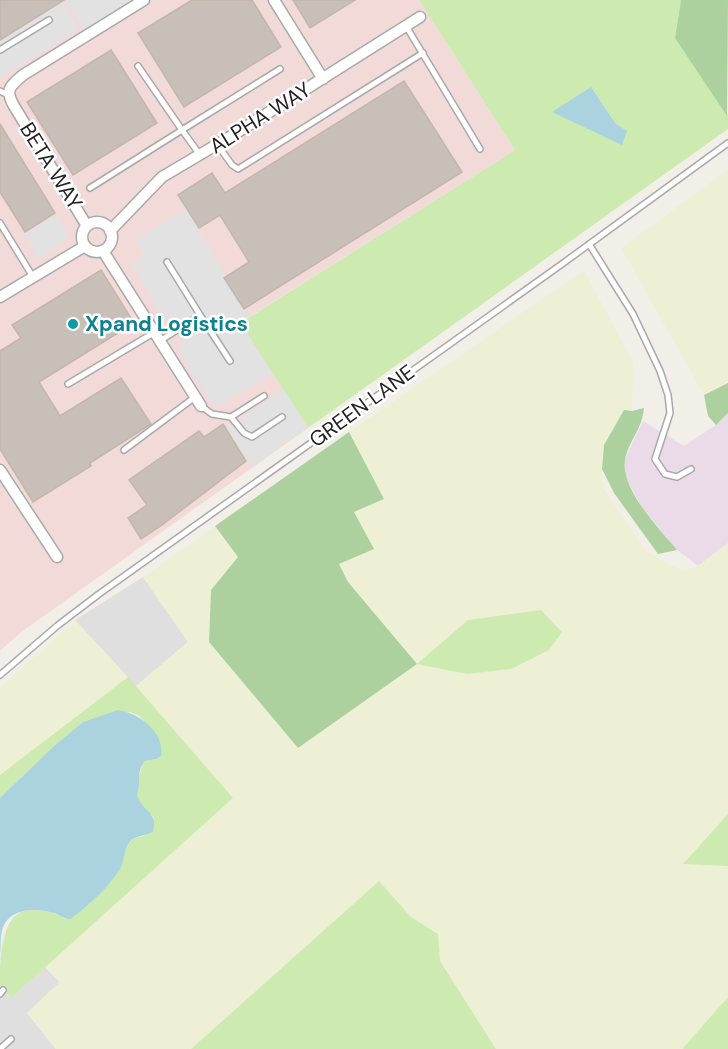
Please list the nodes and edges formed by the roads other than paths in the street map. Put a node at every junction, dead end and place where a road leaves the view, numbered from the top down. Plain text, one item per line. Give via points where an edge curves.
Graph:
1 (144, 0) edge
2 (274, 0) edge
3 (420, 17) dead end
4 (49, 20) dead end
5 (406, 26) junction
6 (0, 50) edge
7 (423, 53) junction
8 (138, 66) dead end
9 (280, 69) dead end
10 (323, 79) junction
11 (4, 93) edge
12 (182, 130) junction
13 (728, 143) edge
14 (218, 144) junction
15 (480, 149) dead end
16 (200, 155) junction
17 (90, 188) dead end
18 (0, 224) edge
19 (87, 226) junction
20 (110, 231) junction
21 (589, 244) junction
22 (85, 246) junction
23 (103, 251) junction
24 (167, 261) dead end
25 (33, 277) junction
26 (0, 297) edge
27 (200, 315) junction
28 (157, 336) junction
29 (230, 361) dead end
30 (68, 384) dead end
31 (264, 396) dead end
32 (198, 401) junction
33 (231, 417) junction
34 (282, 417) dead end
35 (124, 450) dead end
36 (691, 469) dead end
37 (0, 470) edge
38 (57, 556) dead end
39 (0, 675) edge
40 (11, 1039) dead end
41 (0, 1048) edge

1 - 11 street, BETA WAY via 23,75
2 - 10 street
3 - 5 street, ALPHA WAY
4 - 6 lane
5 - 7 lane
5 - 10 street, ALPHA WAY
7 - 14 lane via 238,169
7 - 15 lane
8 - 12 lane
9 - 12 lane
10 - 14 street, ALPHA WAY
11 - 19 street, BETA WAY
12 - 16 lane
12 - 17 lane
13 - 21 lane, GREEN LANE
14 - 16 street, ALPHA WAY
16 - 20 street, ALPHA WAY via 162,177
18 - 25 lane
19 - 20 street via 102,224
19 - 22 street via 82,233
20 - 23 street via 111,243
21 - 36 lane via 633,314 668,395 670,413 655,459 671,476
21 - 39 lane, GREEN LANE via 99,594
22 - 23 street
22 - 25 street
23 - 28 street
24 - 27 lane
25 - 26 street
27 - 28 lane
27 - 29 lane
28 - 30 lane
28 - 32 street
31 - 33 lane
32 - 33 lane via 212,414
32 - 35 lane
33 - 34 lane via 252,437
37 - 38 street
40 - 41 lane

